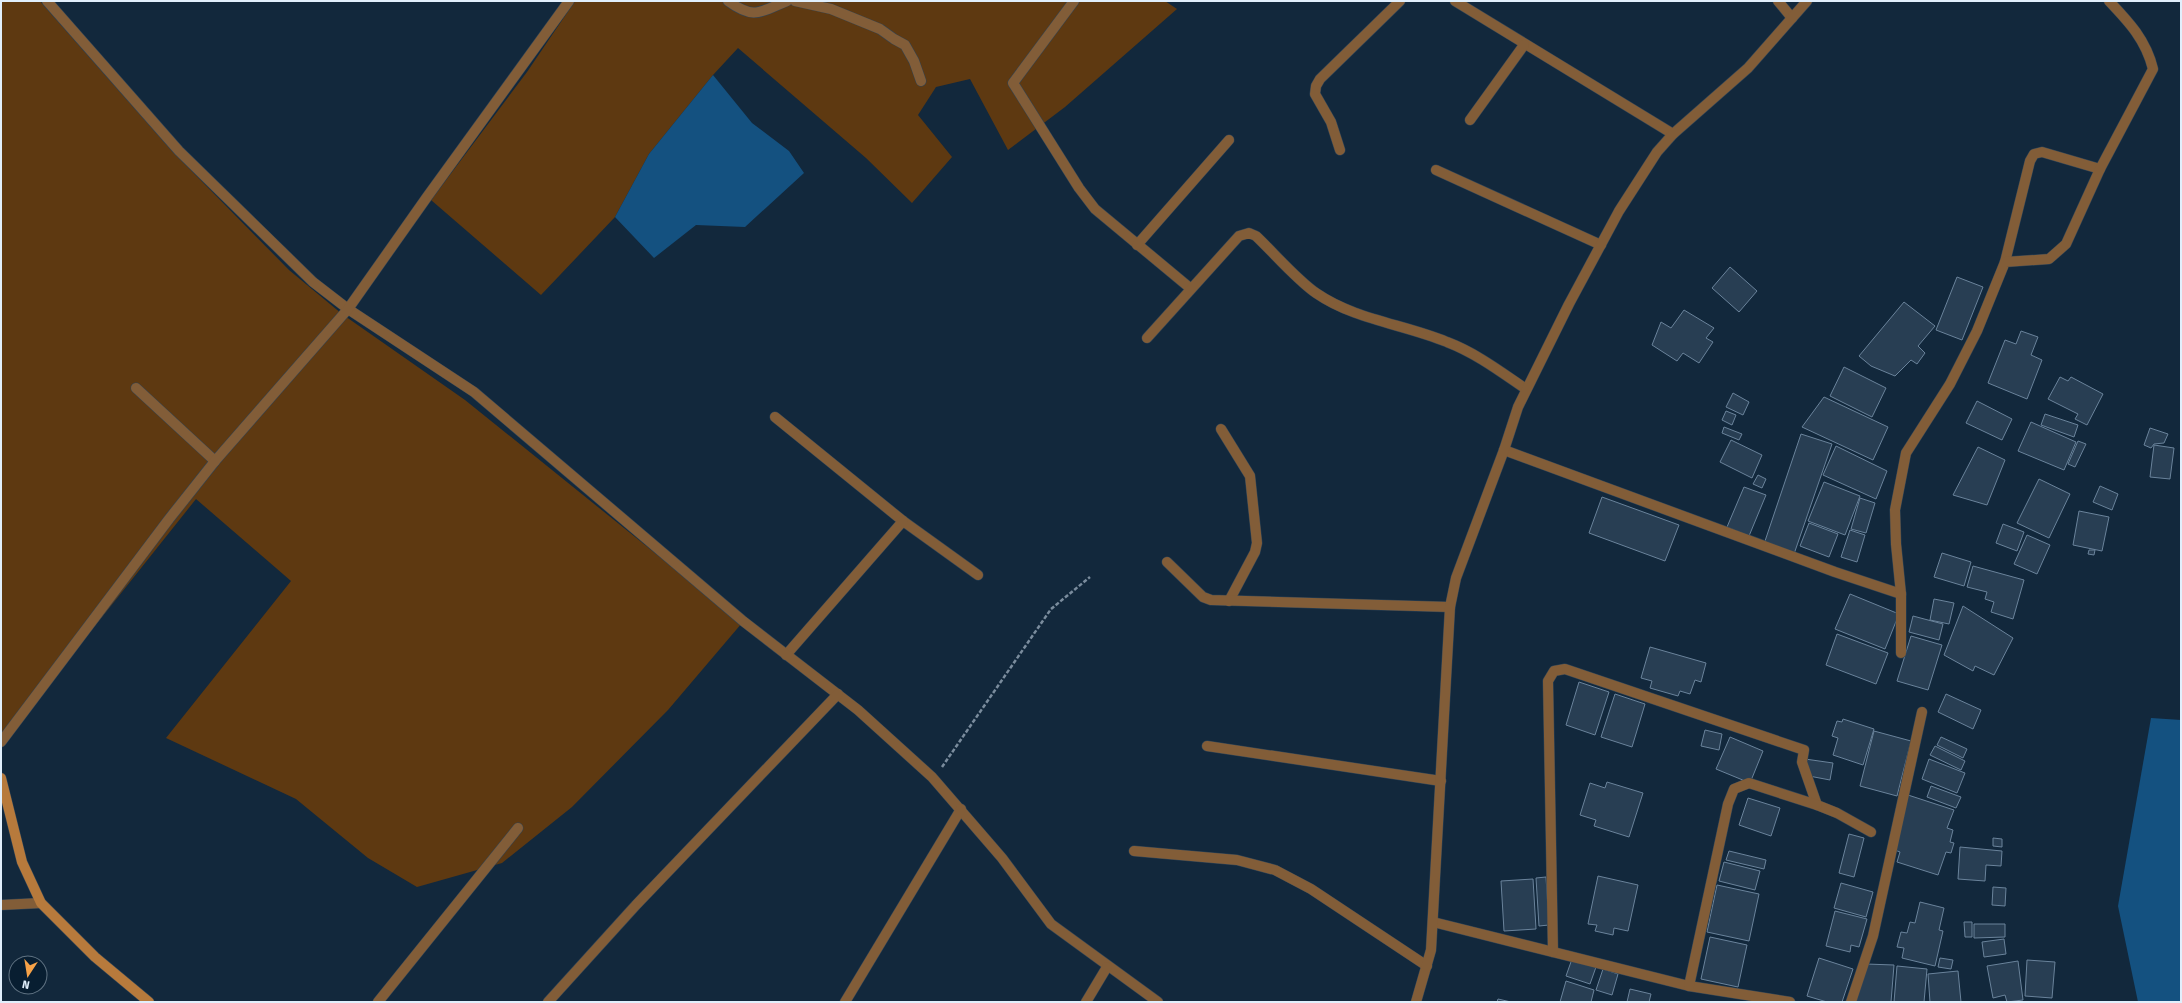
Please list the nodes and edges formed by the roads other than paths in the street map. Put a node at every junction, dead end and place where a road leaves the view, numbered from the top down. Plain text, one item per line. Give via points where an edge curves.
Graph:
1 (47, 1) edge
2 (569, 1) edge
3 (728, 1) edge
4 (787, 1) edge
5 (795, 1) edge
6 (1074, 1) edge
7 (1400, 1) edge
8 (1455, 1) edge
9 (1778, 1) edge
10 (1807, 1) edge
11 (2109, 1) edge
12 (1792, 18) junction
13 (1524, 45) junction
14 (921, 81) dead end
15 (1470, 120) dead end
16 (1673, 134) junction
17 (1229, 140) dead end
18 (1340, 150) dead end
19 (2100, 169) junction
20 (1436, 170) dead end
21 (1137, 245) junction
22 (1601, 245) junction
23 (2005, 262) junction
24 (1190, 288) junction
25 (348, 309) junction
26 (1147, 338) dead end
27 (136, 388) dead end
28 (1526, 389) junction
29 (775, 417) dead end
30 (1221, 429) dead end
31 (1504, 450) junction
32 (215, 461) junction
33 (903, 520) junction
34 (1168, 562) dead end
35 (978, 575) dead end
36 (1901, 594) junction
37 (1228, 601) junction
38 (1450, 606) junction
39 (1901, 652) dead end
40 (786, 655) junction
41 (838, 694) junction
42 (1922, 712) dead end
43 (1, 742) edge
44 (1207, 746) dead end
45 (1, 778) edge
46 (1441, 781) junction
47 (1817, 805) junction
48 (961, 809) junction
49 (518, 828) dead end
50 (1871, 832) dead end
51 (1134, 851) dead end
52 (41, 903) junction
53 (1, 904) edge
54 (1433, 922) junction
55 (1553, 952) junction
56 (1427, 966) junction
57 (1107, 967) junction
58 (1689, 986) junction
59 (148, 1002) edge
60 (378, 1002) edge
61 (548, 1002) edge
62 (845, 1002) edge
63 (1086, 1002) edge
64 (1158, 1002) edge
65 (1416, 1002) edge
66 (1790, 1002) edge
67 (1851, 1002) edge

1 - 25 street via 179,151 313,282
2 - 25 street
3 - 4 street via 739,9 756,14
5 - 14 street via 831,9 880,28 905,45
6 - 21 street via 1013,83 1095,209
7 - 18 street via 1320,79 1316,86 1315,94 1331,122
8 - 13 street
9 - 12 street
10 - 12 street
11 - 19 street via 2133,26 2142,40 2153,69
12 - 16 street via 1748,68
13 - 15 street
13 - 16 street
16 - 22 street via 1657,152
17 - 21 street
19 - 23 street via 2066,244 2049,259
19 - 23 street via 2042,152 2034,154 2030,161
20 - 22 street
21 - 24 street
22 - 28 street
23 - 36 street via 1977,331 1950,384 1906,452 1895,510
24 - 26 street
24 - 28 street via 1239,236 1256,236 1315,293 1356,314 1468,351
25 - 32 street
25 - 40 street via 474,392
27 - 32 street
28 - 31 street
29 - 33 street
30 - 37 street via 1250,476 1257,543 1255,552
31 - 36 street
31 - 38 street via 1456,578
32 - 43 street
33 - 35 street
33 - 40 street
34 - 37 street via 1203,597
36 - 39 street
37 - 38 street
38 - 46 street
40 - 41 street
41 - 48 street via 932,777
41 - 61 street via 636,905
42 - 67 street via 1873,936
44 - 46 street
45 - 52 street via 22,862
46 - 54 street
47 - 50 street
47 - 55 street via 1802,762 1804,750 1565,669 1554,671 1548,680
47 - 58 street via 1749,783 1734,789 1728,804
48 - 57 street via 1002,858 1051,924
48 - 62 street
49 - 60 street
51 - 56 street via 1237,860 1275,870 1311,890
52 - 53 street
52 - 59 street via 95,957
54 - 55 street
54 - 56 street
55 - 58 street
56 - 65 street
57 - 63 street
57 - 64 street
58 - 66 street

